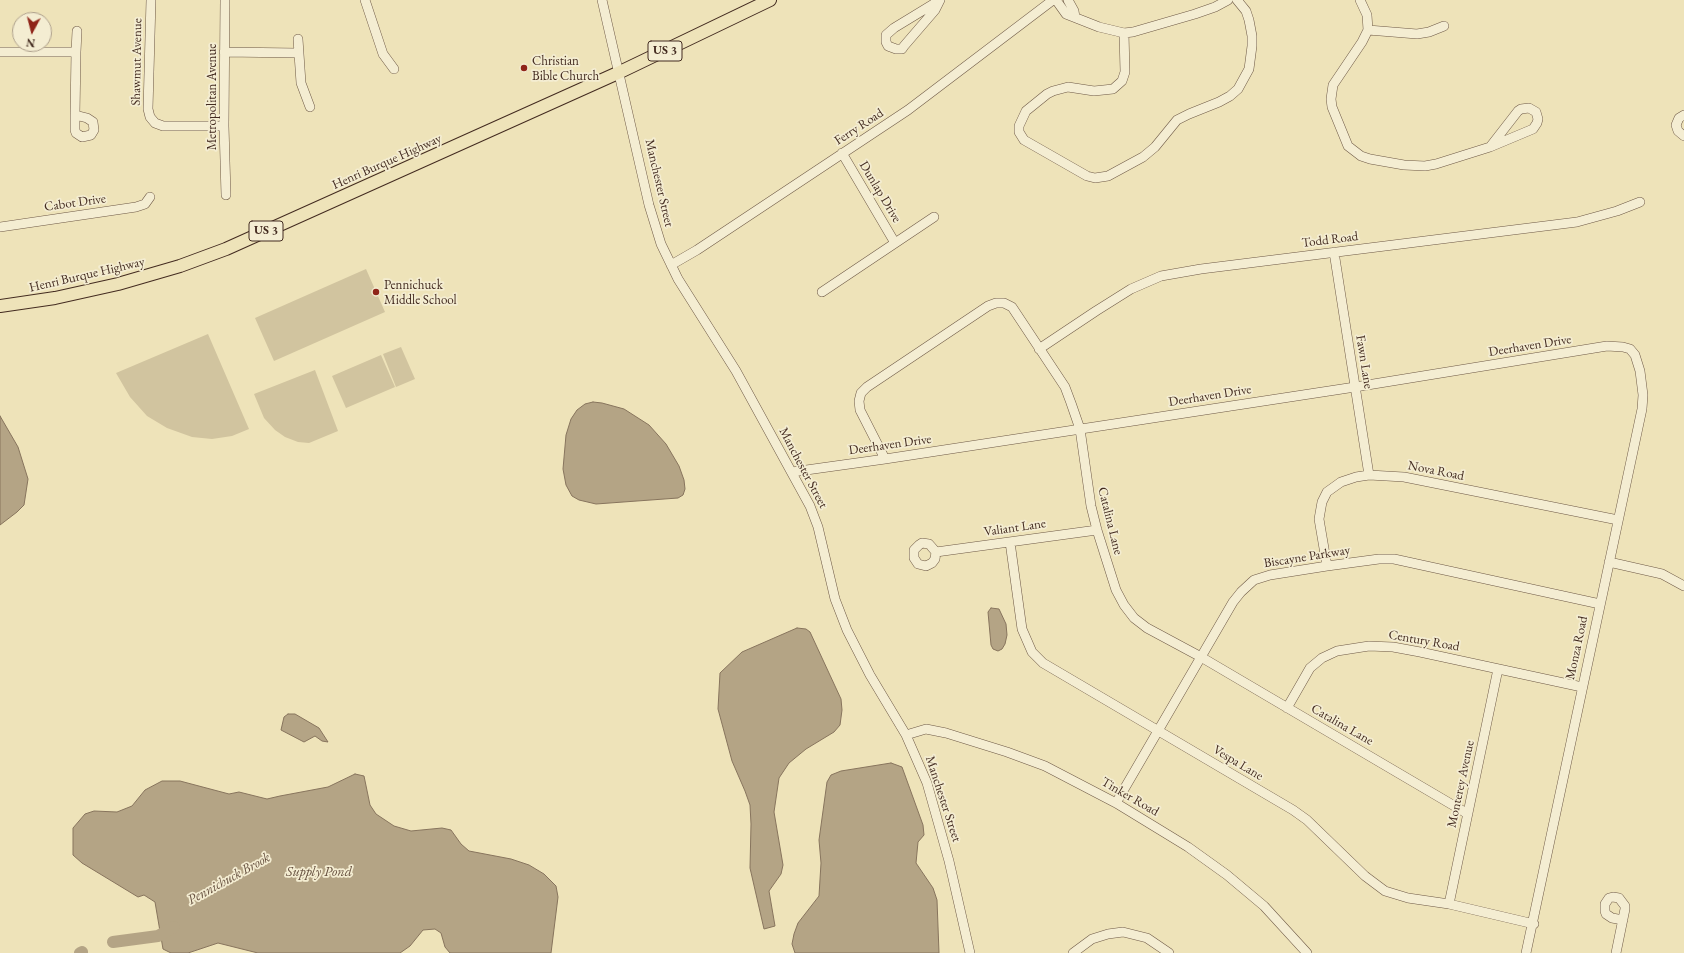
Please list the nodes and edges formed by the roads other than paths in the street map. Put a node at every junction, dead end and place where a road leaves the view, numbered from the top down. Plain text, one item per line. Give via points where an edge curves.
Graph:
1 (150, 0) edge
2 (225, 0) edge
3 (365, 0) edge
4 (602, 0) edge
5 (770, 0) edge
6 (940, 0) edge
7 (1054, 0) edge
8 (1068, 0) edge
9 (1228, 0) edge
10 (1238, 0) edge
11 (1352, 0) edge
12 (1360, 0) edge
13 (1075, 17) junction
14 (1444, 26) dead end
15 (76, 30) dead end
16 (1368, 30) junction
17 (1124, 33) junction
18 (298, 39) dead end
19 (0, 52) edge
20 (76, 52) junction
21 (224, 52) junction
22 (298, 53) junction
23 (394, 69) dead end
24 (620, 72) junction
25 (310, 107) dead end
26 (75, 115) dead end
27 (1684, 116) edge
28 (224, 126) junction
29 (1684, 136) edge
30 (1490, 147) junction
31 (842, 153) junction
32 (226, 195) dead end
33 (150, 197) dead end
34 (1640, 202) dead end
35 (934, 217) dead end
36 (0, 227) edge
37 (895, 243) junction
38 (1334, 252) junction
39 (671, 266) junction
40 (822, 292) dead end
41 (0, 306) edge
42 (1040, 349) junction
43 (1630, 349) joint
44 (1355, 387) junction
45 (1080, 429) junction
46 (885, 459) junction
47 (792, 472) junction
48 (1369, 475) junction
49 (1618, 520) junction
50 (1097, 530) junction
51 (1010, 542) junction
52 (936, 552) dead end
53 (1609, 562) junction
54 (1327, 566) junction
55 (1684, 586) edge
56 (1600, 604) junction
57 (1201, 657) junction
58 (1498, 669) junction
59 (1582, 687) junction
60 (1287, 708) junction
61 (1158, 730) junction
62 (906, 735) junction
63 (1116, 803) junction
64 (1468, 814) junction
65 (1449, 904) junction
66 (1623, 920) dead end
67 (1534, 924) junction
68 (970, 953) edge
69 (1073, 953) edge
70 (1169, 953) edge
71 (1307, 953) edge
72 (1526, 953) edge
73 (1616, 953) edge

1 - 28 street, Shawmut Avenue via 150,117 162,126
2 - 21 street, Metropolitan Avenue
3 - 23 street via 383,54
4 - 24 street, Manchester Street
5 - 24 main road, Henri Burque Highway / US 3
6 - 6 street via 886,35 888,46 902,49 935,10
7 - 13 street via 1066,14
7 - 31 street, Ferry Road via 908,110
8 - 13 street
9 - 17 street via 1195,14
10 - 17 street via 1246,11 1252,41 1249,69 1238,89 1219,102 1177,120 1155,147 1143,157 1108,176 1095,178 1087,176 1024,140 1019,132 1019,126 1026,111 1053,90 1068,88 1094,91 1113,88 1122,81 1125,72
11 - 16 street via 1362,14
12 - 16 street via 1367,15
13 - 17 street via 1099,27
14 - 16 street via 1417,34
15 - 20 street
16 - 30 street via 1333,85 1331,99 1343,136 1353,151 1370,159 1425,166
18 - 22 street
19 - 20 street
20 - 26 street
21 - 22 street
21 - 28 street, Metropolitan Avenue
22 - 25 street via 300,83
24 - 39 street, Manchester Street via 649,205
24 - 41 main road, Henri Burque Highway / US 3 via 226,249 180,266 111,286
27 - 29 street via 1679,118 1676,125
28 - 32 street, Metropolitan Avenue
30 - 30 street via 1533,129 1538,123 1536,112 1529,108 1518,111
31 - 37 street, Dunlap Drive
31 - 39 street, Ferry Road
33 - 36 street, Cabot Drive via 145,204 136,207
34 - 38 street, Todd Road via 1617,212 1578,222
35 - 37 street, Dunlap Drive
37 - 40 street, Dunlap Drive
38 - 42 street, Todd Road via 1161,276 1125,293
38 - 44 street, Fawn Lane
39 - 47 street, Manchester Street via 727,355
42 - 45 street, Catalina Lane via 1065,387
42 - 46 street, Catalina Lane via 1012,307 996,303 980,310 867,387 861,393 860,410
43 - 44 street, Deerhaven Drive via 1607,346
43 - 49 street, Monza Road via 1635,355 1640,371 1643,395
44 - 45 street, Deerhaven Drive
44 - 48 street, Fawn Lane
45 - 46 street, Deerhaven Drive
45 - 50 street, Catalina Lane
46 - 47 street, Deerhaven Drive
47 - 62 street, Manchester Street via 814,516 833,590 847,630 867,670
48 - 49 street, Nova Road via 1404,477
48 - 54 street, Nova Road via 1341,482 1328,492 1322,502 1319,519
49 - 53 street, Monza Road
50 - 51 street, Valiant Lane
50 - 57 street, Catalina Lane via 1116,590 1134,618 1147,628
51 - 52 street, Valiant Lane
51 - 61 street, Vespa Lane via 1022,629 1032,652 1050,668
53 - 55 street via 1662,574
53 - 56 street, Monza Road
54 - 56 street, Biscayne Parkway via 1394,559
54 - 57 street, Biscayne Parkway via 1254,580 1233,602
56 - 59 street, Monza Road
57 - 60 street, Catalina Lane
57 - 61 street, Biscayne Parkway
58 - 59 street, Century Road
58 - 60 street, Century Road via 1393,648 1352,648 1322,658 1310,668
58 - 64 street, Monterey Avenue
59 - 67 street, Monza Road
60 - 64 street, Catalina Lane
61 - 63 street, Biscayne Parkway
61 - 65 street, Vespa Lane via 1294,810 1365,876 1385,891 1408,898
62 - 63 street, Tinker Road via 926,729 1007,752 1045,766
62 - 68 street, Manchester Street via 927,783
63 - 71 street, Tinker Road via 1188,847 1227,875 1264,906
64 - 65 street, Monterey Avenue
65 - 67 street, Vespa Lane
66 - 73 street
67 - 72 street, Monza Road
69 - 70 street via 1092,939 1123,932 1147,938

